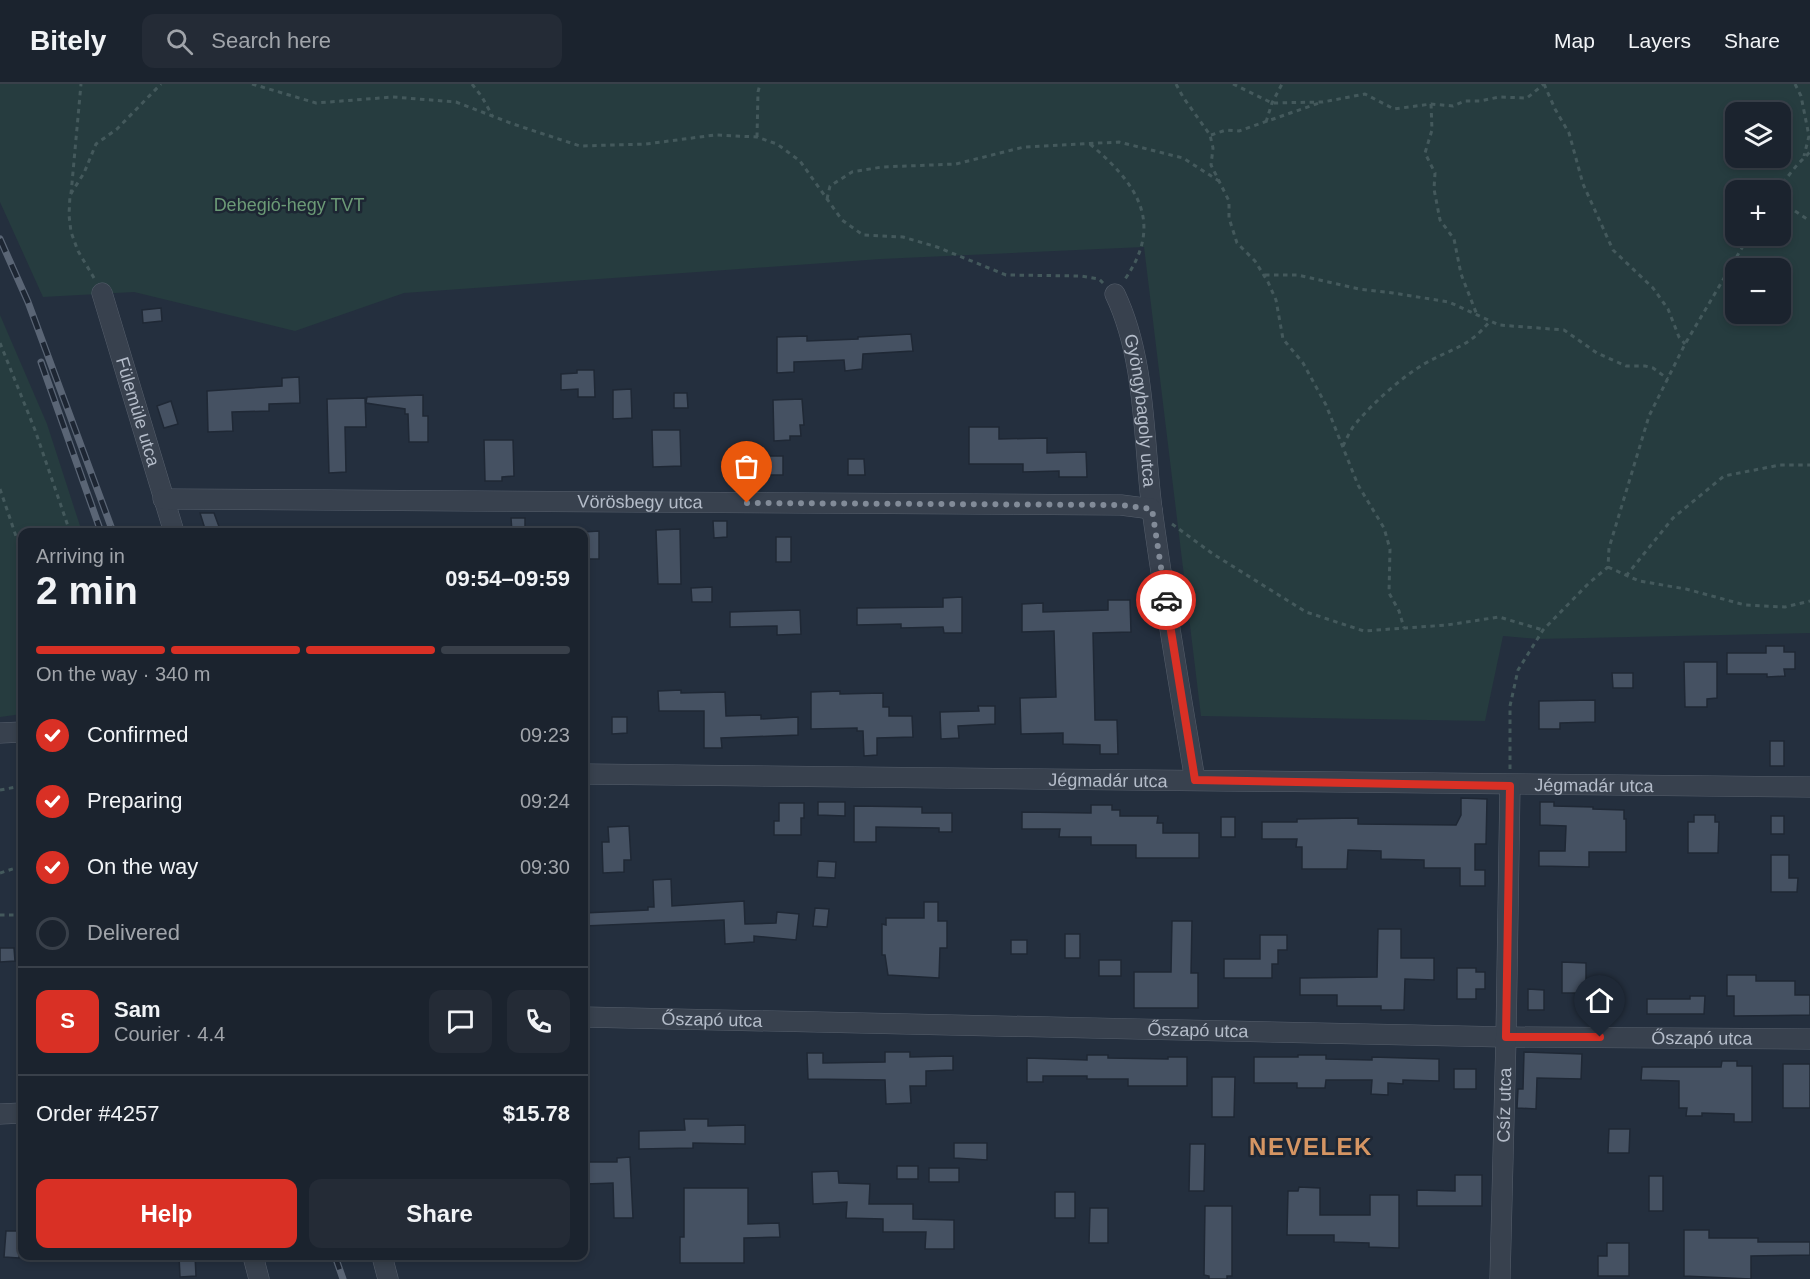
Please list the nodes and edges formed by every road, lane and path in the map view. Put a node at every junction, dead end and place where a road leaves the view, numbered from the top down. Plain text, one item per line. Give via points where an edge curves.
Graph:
1 (81, 84) edge
2 (161, 84) edge
3 (252, 84) edge
4 (472, 84) edge
5 (760, 84) edge
6 (1176, 84) edge
7 (1233, 84) edge
8 (1282, 84) edge
9 (1544, 84) edge
10 (1795, 84) edge
11 (1323, 102) junction
12 (1272, 103) junction
13 (1431, 104) junction
14 (492, 116) junction
15 (1266, 122) junction
16 (1210, 135) junction
17 (757, 137) junction
18 (1090, 144) junction
19 (1810, 152) edge
20 (1804, 156) junction
21 (1785, 180) edge
22 (1221, 182) junction
23 (70, 195) junction
24 (826, 199) junction
25 (1791, 208) edge
26 (1810, 221) edge
27 (1743, 246) edge
28 (1264, 275) junction
29 (102, 293) joint
30 (1115, 294) junction
31 (1477, 315) junction
32 (1491, 321) junction
33 (0, 343) edge
34 (1685, 344) junction
35 (1668, 379) junction
36 (1343, 446) junction
37 (1810, 465) edge
38 (0, 489) edge
39 (163, 499) junction
40 (1152, 509) junction
41 (69, 528) edge
42 (173, 528) edge
43 (18, 542) edge
44 (1608, 567) junction
45 (1626, 576) junction
46 (1810, 601) edge
47 (1404, 628) junction
48 (1543, 630) junction
49 (18, 732) edge
50 (0, 733) edge
51 (588, 774) edge
52 (1195, 780) junction
53 (1510, 786) junction
54 (18, 787) edge
55 (1810, 787) edge
56 (0, 790) edge
57 (18, 867) edge
58 (0, 873) edge
59 (0, 915) edge
60 (18, 915) edge
61 (588, 1017) edge
62 (1506, 1037) junction
63 (1810, 1039) edge
64 (18, 1113) edge
65 (0, 1114) edge
66 (254, 1260) edge
67 (383, 1260) edge
68 (259, 1279) edge
69 (388, 1279) edge
70 (1500, 1279) edge

1 - 23 path
2 - 23 path via 117,129 96,144
3 - 14 path via 316,103 393,97 456,102
4 - 14 path
5 - 17 path
6 - 16 path
7 - 12 path
8 - 12 path
9 - 13 path via 1527,98 1499,97 1453,106
9 - 34 path via 1569,133 1583,184 1613,250 1653,288
10 - 20 path via 1809,136
11 - 12 path
11 - 13 path via 1365,94 1394,109
11 - 15 path
12 - 15 path
13 - 31 path via 1431,130 1425,153 1435,173 1440,220 1454,238 1461,274
14 - 17 path via 580,146 646,144 715,135
15 - 16 path
16 - 22 path via 1211,165
17 - 24 path via 777,144 800,161
18 - 22 path via 1119,142 1184,158
18 - 24 path via 1024,147 956,164 852,172 830,186
18 - 30 path via 1118,169 1133,188 1142,209 1139,253
19 - 20 path
20 - 21 path
22 - 28 path via 1238,243
23 - 29 path via 71,232
24 - 30 path via 842,220 863,235 903,237 1006,275 1099,279
25 - 26 path
27 - 34 path
28 - 31 path via 1298,275 1359,289 1449,302
28 - 36 path via 1275,300 1283,339 1303,363
29 - 39 street, Fülemüle utca
30 - 40 street, Gyöngybagoly utca via 1125,316 1139,384
31 - 32 path
32 - 35 path via 1564,330 1597,353 1626,366 1653,368
32 - 36 path via 1464,346 1424,364 1396,385 1356,423
33 - 41 path
34 - 35 path
35 - 44 path via 1649,416 1609,548
36 - 47 path via 1358,485 1384,528 1390,549 1389,593
37 - 45 path via 1780,465 1724,476 1673,518
38 - 43 path
39 - 40 street, Vörösbegy utca via 1121,505
39 - 42 street, Fülemüle utca
40 - 47 path via 1213,554 1306,612 1364,631
40 - 52 street, Gyöngybagoly utca
44 - 45 path
44 - 48 path
45 - 46 path via 1745,605 1785,607
47 - 48 path via 1499,617
48 - 53 path via 1518,670 1510,706
49 - 50 street
51 - 52 street, Jégmadár utca
52 - 53 street, Jégmadár utca
53 - 55 street, Jégmadár utca
53 - 62 street, Csíz utca
54 - 56 path
57 - 58 path
59 - 60 path
61 - 62 street, Őszapó utca
62 - 63 street, Őszapó utca
62 - 70 street, Csíz utca
64 - 65 street
66 - 68 street
67 - 69 street

